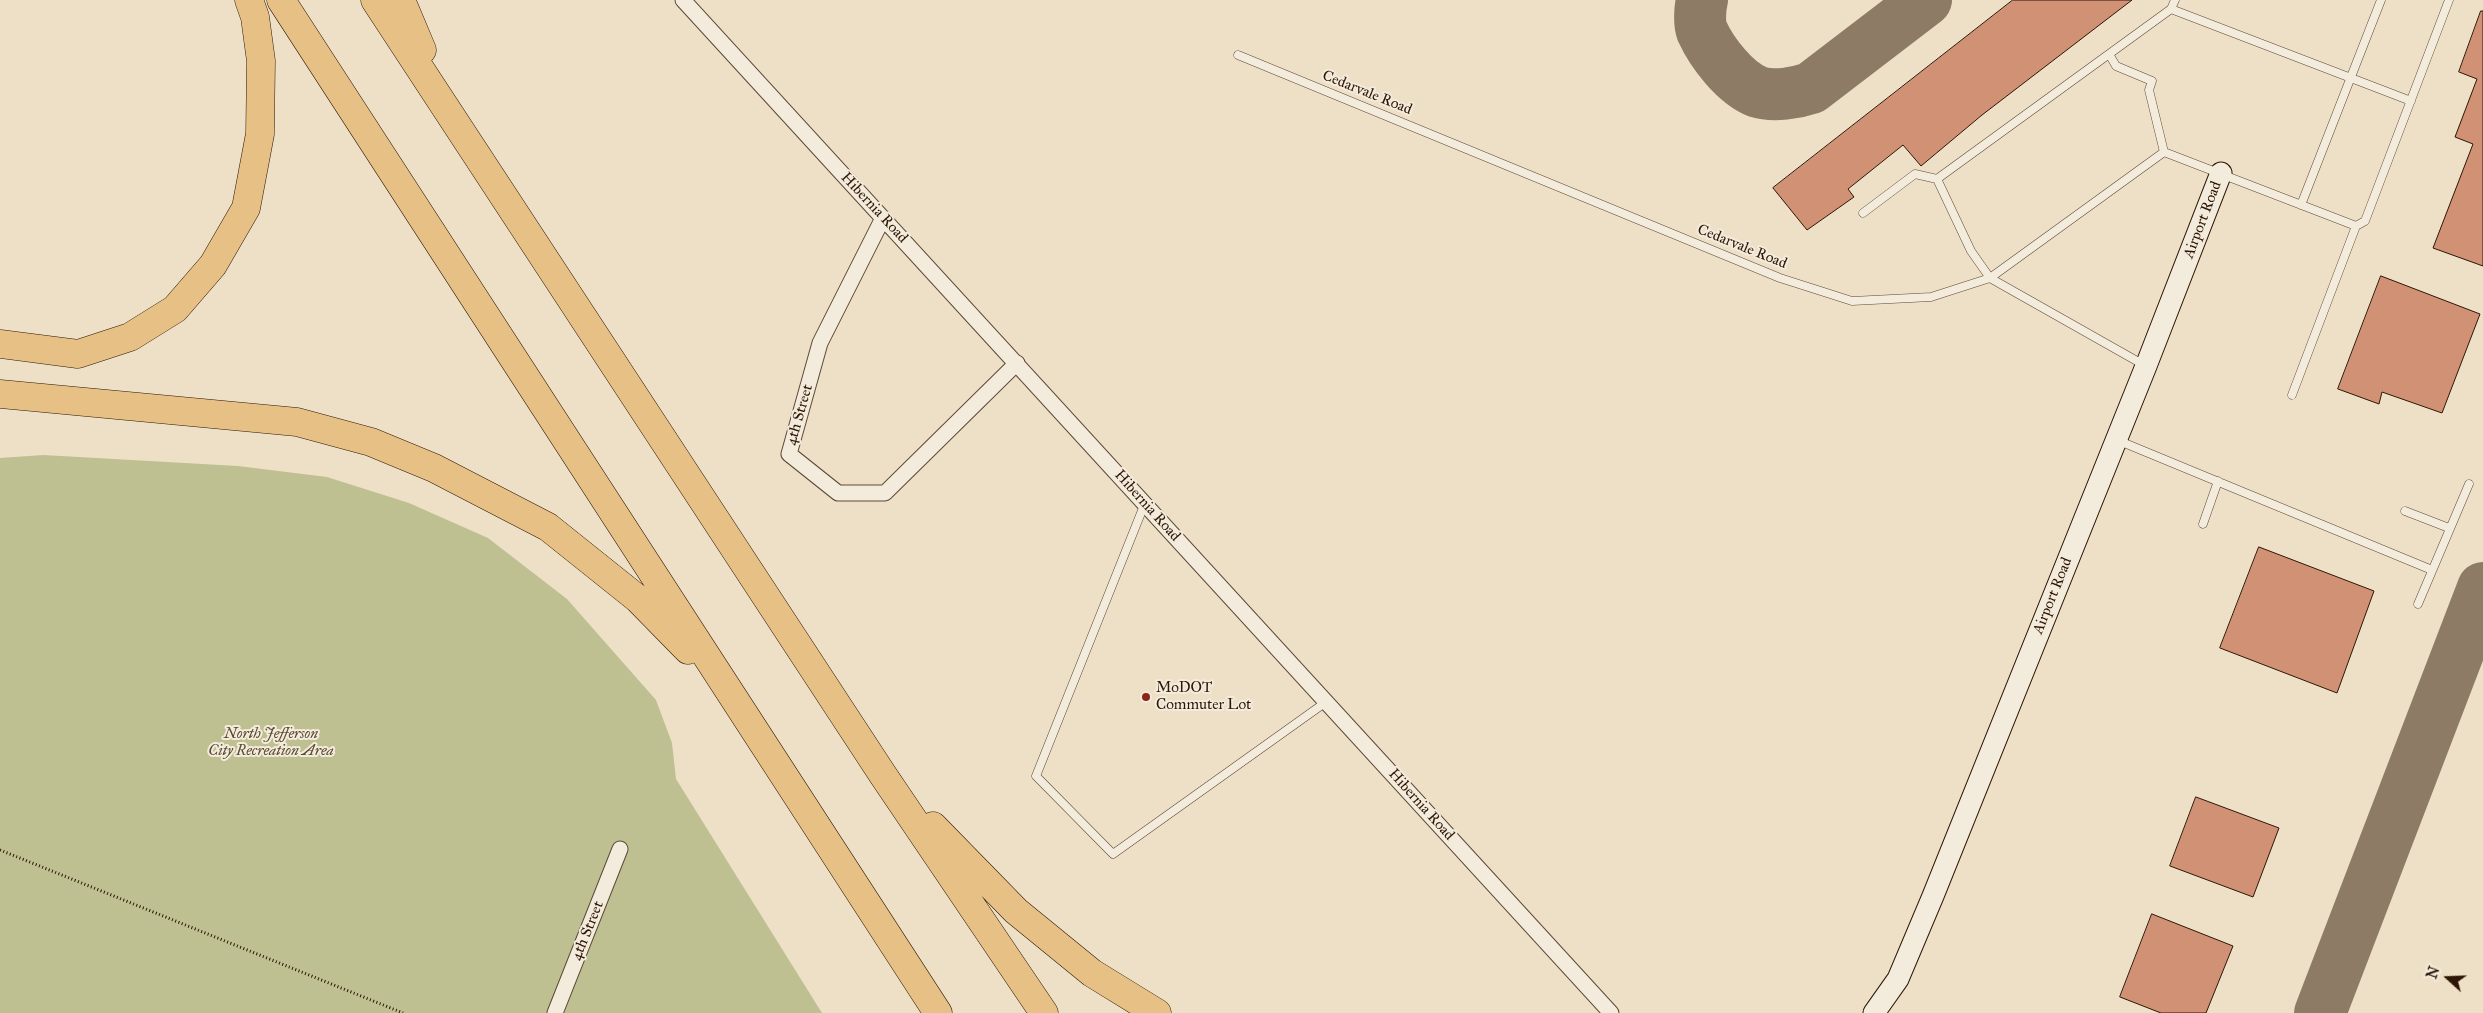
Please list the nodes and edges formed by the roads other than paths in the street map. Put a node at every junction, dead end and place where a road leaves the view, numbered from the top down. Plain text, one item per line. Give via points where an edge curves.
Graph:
1 (249, 0) edge
2 (281, 0) edge
3 (375, 0) edge
4 (401, 0) edge
5 (683, 0) edge
6 (2175, 0) edge
7 (2381, 0) edge
8 (2449, 0) edge
9 (2171, 9) junction
10 (2109, 54) junction
11 (1238, 55) dead end
12 (2350, 78) junction
13 (2410, 102) junction
14 (446, 109) junction
15 (2164, 152) junction
16 (2220, 173) junction
17 (1937, 179) junction
18 (2301, 205) junction
19 (1863, 213) dead end
20 (883, 218) junction
21 (2356, 226) junction
22 (1990, 278) junction
23 (0, 344) edge
24 (1017, 363) junction
25 (2146, 366) junction
26 (0, 394) edge
27 (2292, 395) dead end
28 (2116, 439) junction
29 (2218, 481) junction
30 (2469, 484) dead end
31 (1144, 503) junction
32 (2406, 511) dead end
33 (2203, 524) dead end
34 (2449, 528) junction
35 (2432, 570) junction
36 (2418, 604) dead end
37 (730, 694) junction
38 (1326, 702) junction
39 (883, 775) junction
40 (620, 849) dead end
41 (555, 1013) edge
42 (938, 1013) edge
43 (1044, 1013) edge
44 (1157, 1013) edge
45 (1611, 1013) edge
46 (1874, 1013) edge

1 - 23 highway via 255,17 261,61 260,134 246,208 213,265 175,309 130,337 78,354
2 - 37 highway
3 - 14 highway
4 - 14 highway
5 - 20 street, Hibernia Road
6 - 9 lane
7 - 12 lane
8 - 13 lane
9 - 10 lane
9 - 12 lane
10 - 15 lane via 2116,66 2152,80 2149,90
10 - 17 lane
11 - 22 lane, Cedarvale Road via 1770,274 1852,300 1931,297
12 - 13 lane
12 - 18 lane
13 - 21 lane via 2365,221
14 - 39 highway
15 - 16 lane
15 - 22 lane, Cedarvale Road
16 - 18 lane
16 - 25 street, Airport Road
17 - 19 lane via 1915,174
17 - 22 lane via 1971,251
18 - 21 lane
20 - 24 street, Hibernia Road
20 - 24 street, 4th Street via 820,344 789,454 838,492 884,493
21 - 27 lane
22 - 25 lane
24 - 31 street, Hibernia Road
25 - 28 street, Airport Road
26 - 37 highway via 298,422 371,442 434,468 548,527 638,599
28 - 29 lane
28 - 46 street, Airport Road via 1933,896 1898,979
29 - 33 lane
29 - 35 lane
30 - 34 lane
31 - 38 street, Hibernia Road
31 - 38 lane via 1036,776 1113,854
32 - 34 lane
34 - 35 lane
35 - 36 lane
37 - 42 highway
38 - 45 street, Hibernia Road
39 - 43 highway
39 - 44 highway via 1016,911 1092,973
40 - 41 street, 4th Street

